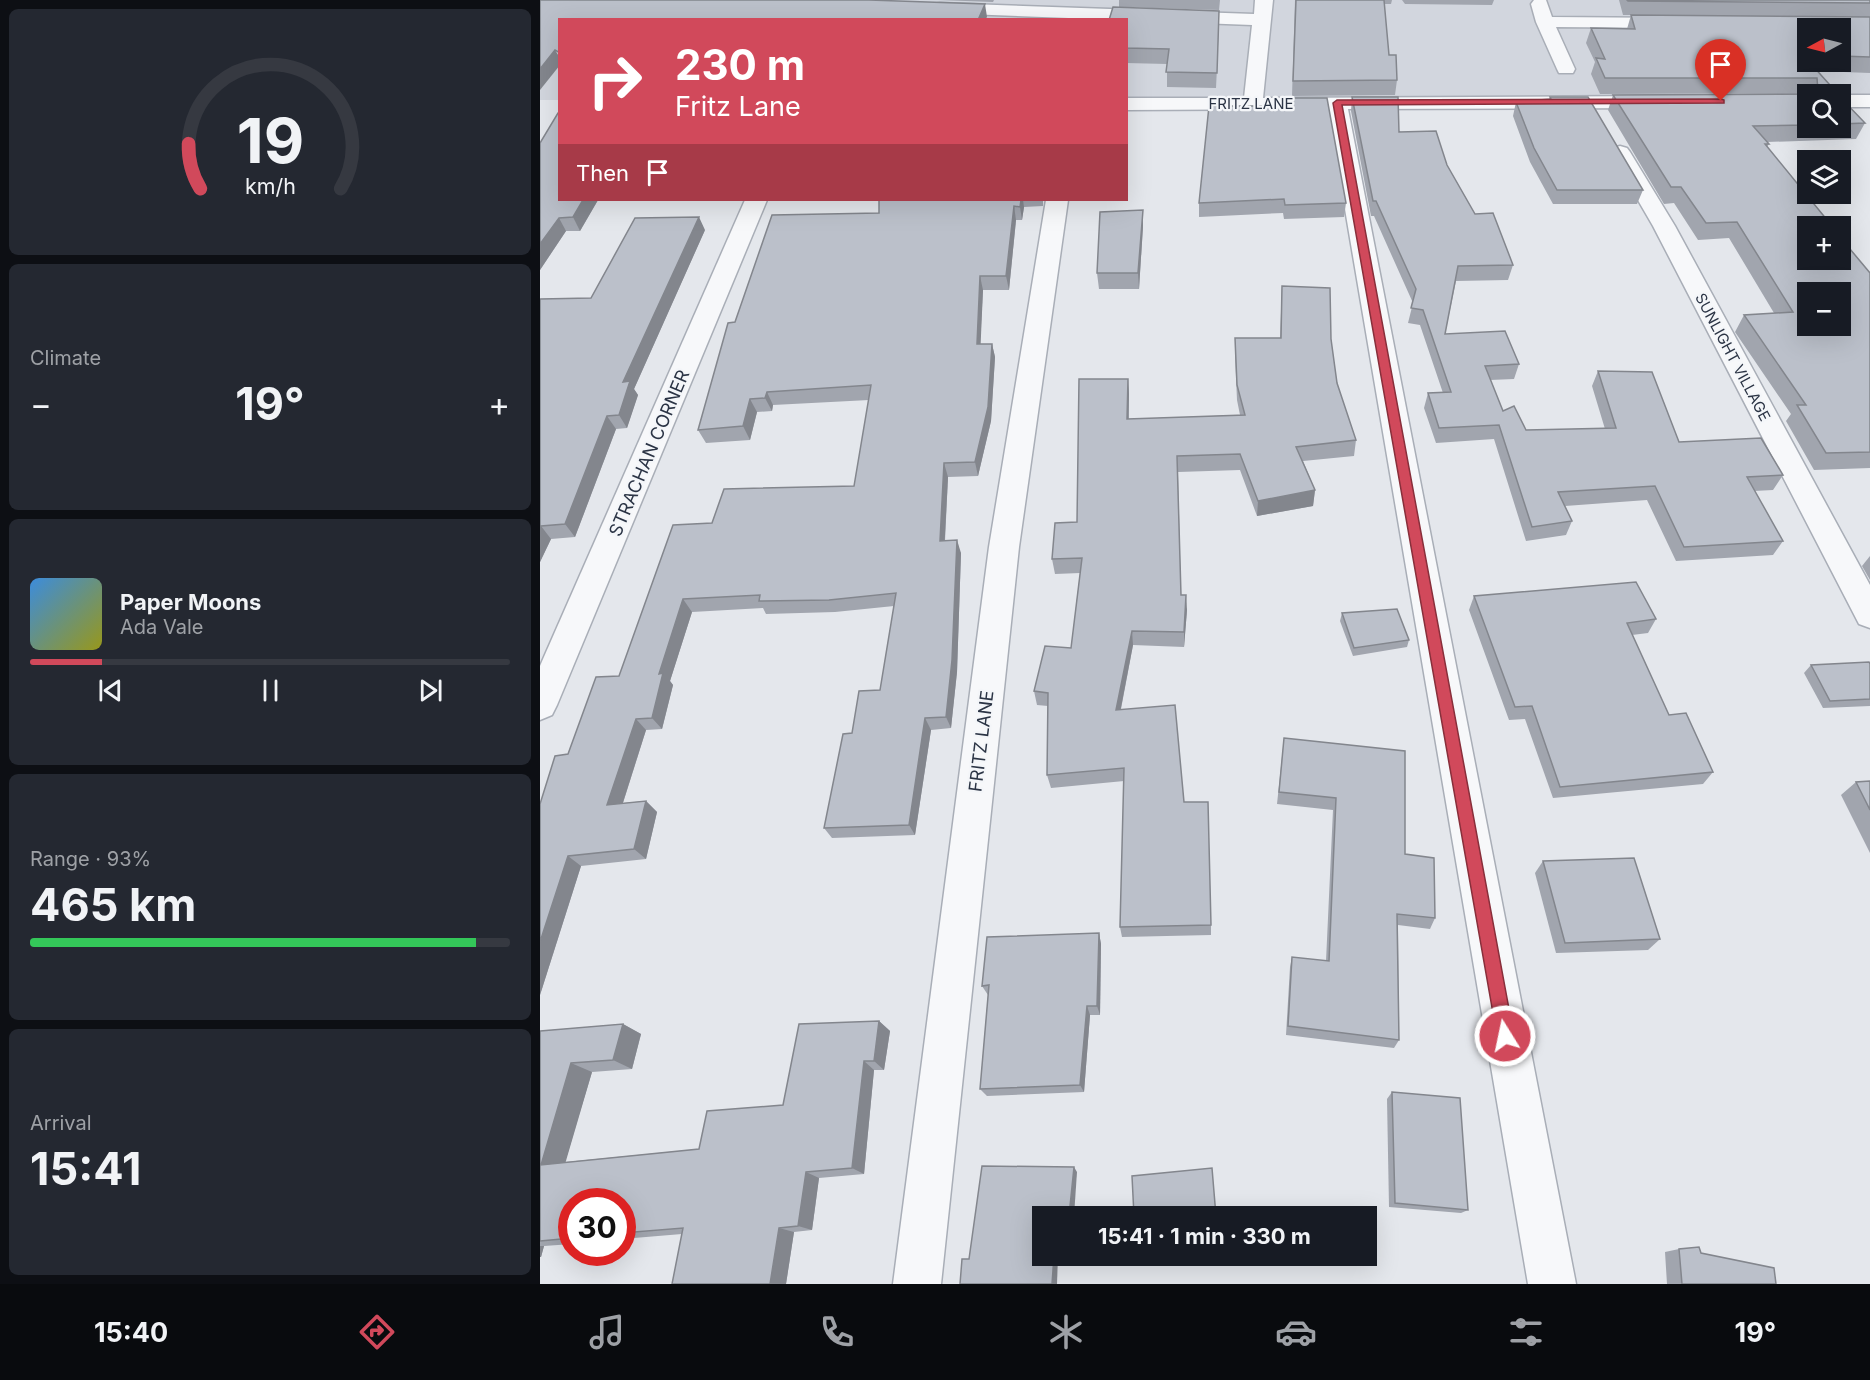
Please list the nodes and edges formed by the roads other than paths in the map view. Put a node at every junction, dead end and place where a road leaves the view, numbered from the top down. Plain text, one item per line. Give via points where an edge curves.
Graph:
1 (1264, 0) edge
2 (1538, 0) edge
3 (920, 7) edge
4 (1262, 20) junction
5 (1545, 22) junction
6 (1696, 23) edge
7 (1566, 69) dead end
8 (1591, 102) junction
9 (1671, 102) edge
10 (1253, 103) junction
11 (1337, 103) junction
12 (1128, 104) edge
13 (756, 201) edge
14 (1057, 201) edge
15 (1870, 615) edge
16 (540, 705) edge
17 (917, 1284) edge
18 (1552, 1284) edge

1 - 4 street
2 - 5 street
3 - 4 street
4 - 10 street
5 - 6 street
5 - 7 street
8 - 9 street, FRITZ LANE
8 - 11 street, FRITZ LANE
8 - 15 street, SUNLIGHT VILLAGE via 1664,226
10 - 11 street, FRITZ LANE
10 - 12 street, FRITZ LANE
11 - 18 street
13 - 16 street, STRACHAN CORNER
14 - 17 street, FRITZ LANE via 1004,547

